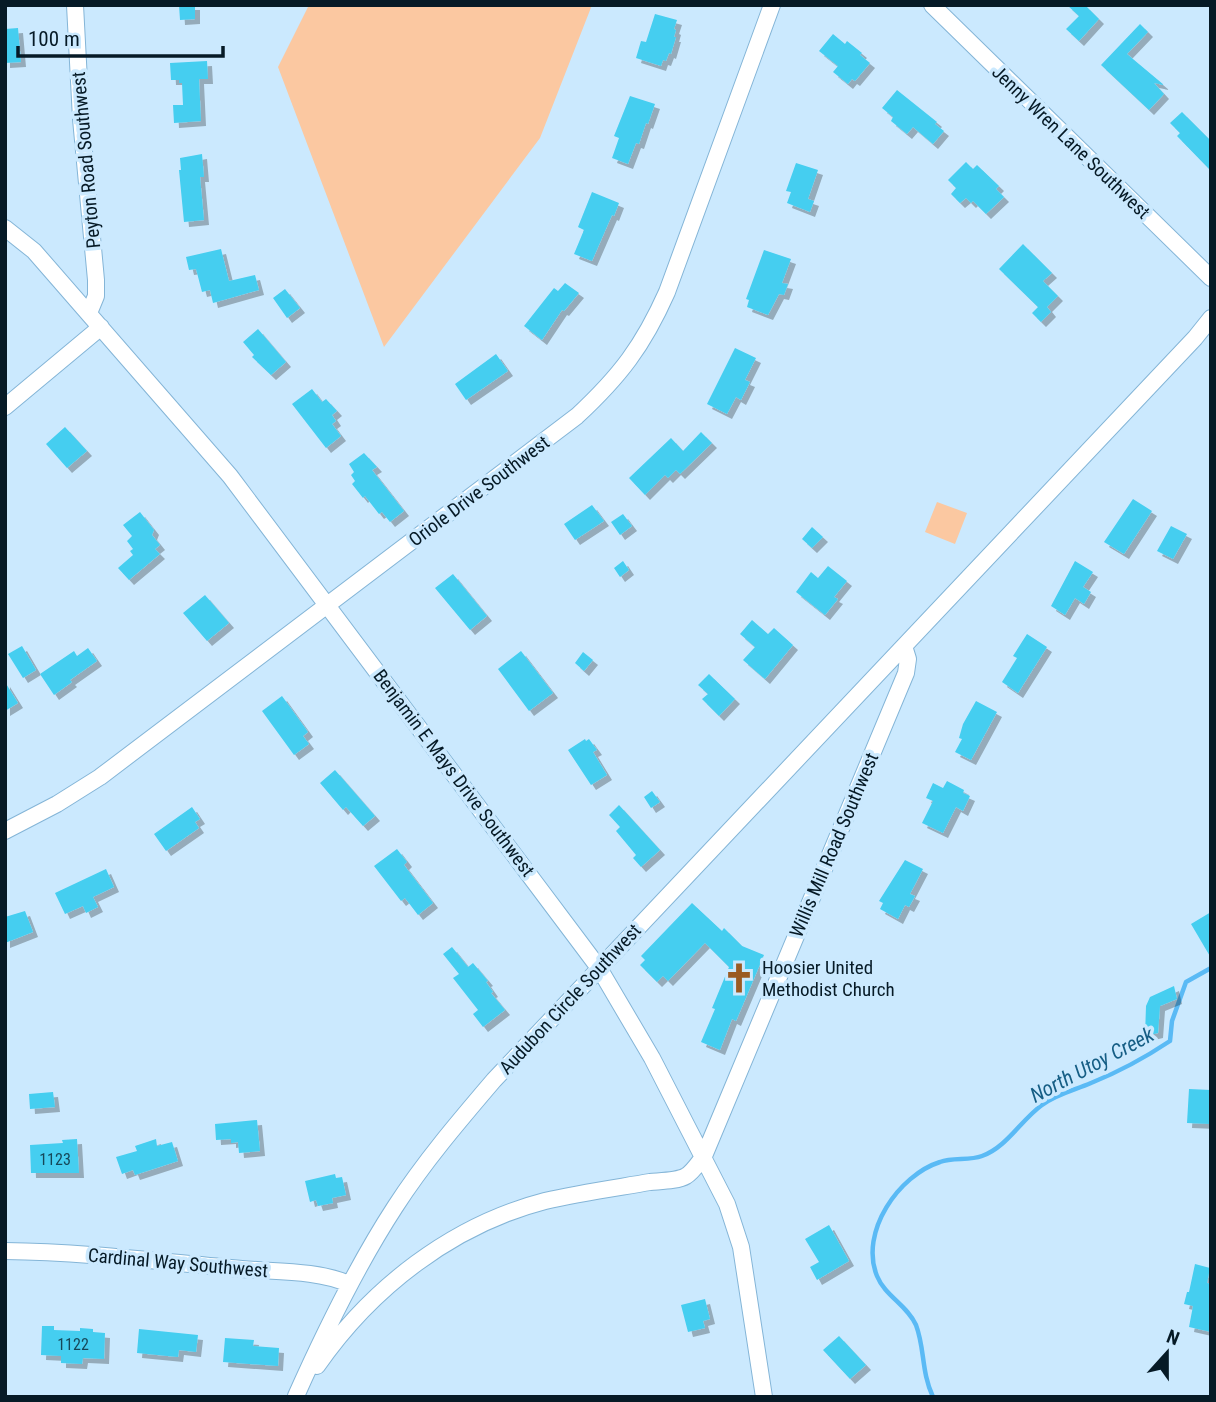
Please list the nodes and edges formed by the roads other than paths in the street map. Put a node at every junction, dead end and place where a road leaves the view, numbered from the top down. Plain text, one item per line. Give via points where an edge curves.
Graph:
1 (75, 5) edge
2 (772, 5) edge
3 (932, 5) edge
4 (5, 228) edge
5 (1211, 278) edge
6 (89, 313) junction
7 (1211, 318) edge
8 (101, 327) junction
9 (5, 407) edge
10 (328, 605) junction
11 (904, 646) junction
12 (5, 831) edge
13 (599, 968) junction
14 (704, 1156) junction
15 (5, 1251) edge
16 (349, 1284) junction
17 (296, 1397) edge
18 (764, 1397) edge

1 - 6 street, Peyton Road Southwest via 96,280
2 - 10 street, Oriole Drive Southwest via 667,292 636,352 577,416
3 - 5 street, Jenny Wren Lane Southwest
4 - 6 street, Benjamin E Mays Drive Southwest via 34,251
6 - 8 street, Benjamin E Mays Drive Southwest
7 - 11 street
8 - 9 street
8 - 10 street, Benjamin E Mays Drive Southwest via 230,476
10 - 12 street, Oriole Drive Southwest via 100,777
10 - 13 street, Benjamin E Mays Drive Southwest
11 - 13 street, Audubon Circle Southwest
11 - 14 street, Willis Mill Road Southwest via 906,673
13 - 14 street, Benjamin E Mays Drive Southwest
13 - 16 street, Audubon Circle Southwest via 449,1133 395,1206
14 - 17 street, Willis Mill Road Southwest via 686,1177 542,1202 457,1237 410,1267 369,1303
14 - 18 street, Benjamin E Mays Drive Southwest via 741,1247
15 - 16 street, Cardinal Way Southwest via 53,1251 277,1272 335,1278
16 - 17 street, Audubon Circle Southwest

